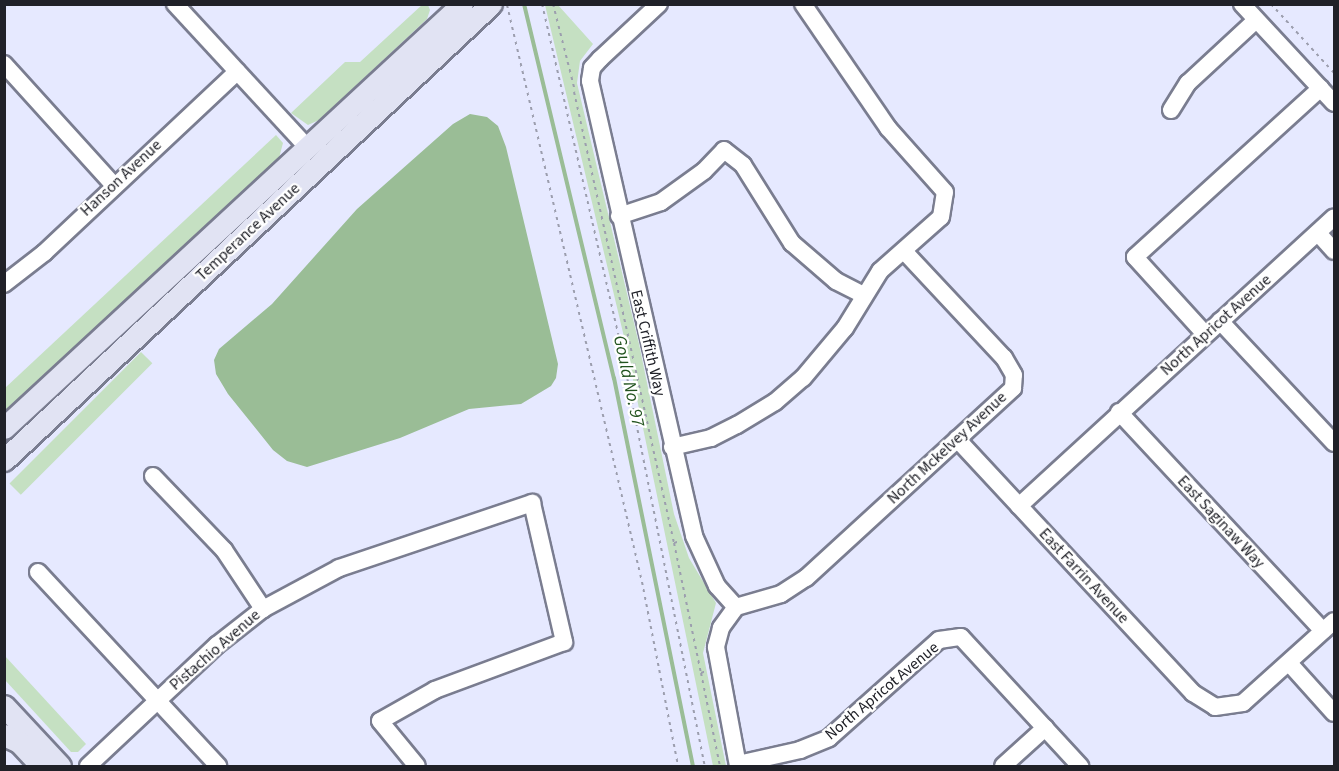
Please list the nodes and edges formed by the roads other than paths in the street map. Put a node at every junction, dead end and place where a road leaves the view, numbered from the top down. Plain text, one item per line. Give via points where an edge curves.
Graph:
1 (175, 4) edge
2 (491, 4) edge
3 (659, 4) edge
4 (803, 4) edge
5 (1242, 4) edge
6 (453, 7) edge
7 (1257, 20) junction
8 (4, 64) edge
9 (237, 72) junction
10 (1321, 88) junction
11 (1335, 103) edge
12 (380, 108) junction
13 (1171, 110) dead end
14 (308, 148) junction
15 (113, 184) junction
16 (619, 216) junction
17 (1335, 217) edge
18 (1318, 233) junction
19 (904, 251) junction
20 (1335, 251) edge
21 (4, 284) edge
22 (863, 295) junction
23 (1220, 321) junction
24 (1205, 334) junction
25 (1119, 412) junction
26 (4, 428) edge
27 (957, 439) junction
28 (1335, 443) edge
29 (672, 447) junction
30 (4, 460) edge
31 (153, 476) dead end
32 (1019, 506) junction
33 (38, 572) dead end
34 (736, 607) junction
35 (262, 609) junction
36 (1329, 626) edge
37 (1289, 663) junction
38 (158, 700) junction
39 (4, 706) edge
40 (1335, 713) edge
41 (1045, 728) junction
42 (4, 735) edge
43 (4, 741) edge
44 (28, 766) edge
45 (43, 766) edge
46 (60, 766) edge
47 (88, 766) edge
48 (218, 766) edge
49 (417, 766) edge
50 (738, 766) edge
51 (1003, 766) edge
52 (1080, 766) edge

1 - 9 street
2 - 12 main road, Temperance Avenue
3 - 16 street, East Criffith Way via 592,68 591,87
4 - 19 street via 888,128 945,192 941,217
5 - 7 street
6 - 12 main road via 449,33 387,91
6 - 14 main road, Temperance Avenue
7 - 10 street
7 - 13 street via 1188,83
8 - 15 street
9 - 14 street
9 - 15 street, Hanson Avenue
10 - 11 street
10 - 24 street via 1135,257
12 - 30 main road, Temperance Avenue
14 - 26 main road, Temperance Avenue
15 - 21 street, Hanson Avenue via 44,253
16 - 22 street via 661,202 704,171 724,150 731,152 792,243 836,281
16 - 29 street, East Criffith Way
17 - 18 street, North Apricot Avenue
18 - 20 street
18 - 23 street, North Apricot Avenue
19 - 22 street via 880,271
19 - 27 street, North Mckelvey Avenue via 1004,358 1014,375 1012,388
22 - 29 street via 845,328 803,378 775,402 711,438
23 - 24 street, North Apricot Avenue
23 - 28 street
24 - 25 street, North Apricot Avenue
25 - 32 street, North Apricot Avenue
25 - 36 street, East Saginaw Way
27 - 32 street, East Farrin Avenue
27 - 34 street, North Mckelvey Avenue via 806,578 781,594
29 - 34 street, East Criffith Way via 694,536 717,586
31 - 35 street via 224,550
32 - 37 street, East Farrin Avenue via 1193,693 1215,707 1242,703
33 - 38 street
34 - 50 street via 721,628 716,647
35 - 38 street, Pistachio Avenue
35 - 49 street, Pistachio Avenue via 339,568 532,503 564,642 435,690 380,721
36 - 37 street
37 - 40 street
38 - 47 street, Pistachio Avenue
38 - 48 street
39 - 46 main road
41 - 50 street, North Apricot Avenue via 962,637 939,640 829,738
41 - 51 street
41 - 52 street, North Apricot Avenue
42 - 45 main road via 19,742
43 - 44 main road

